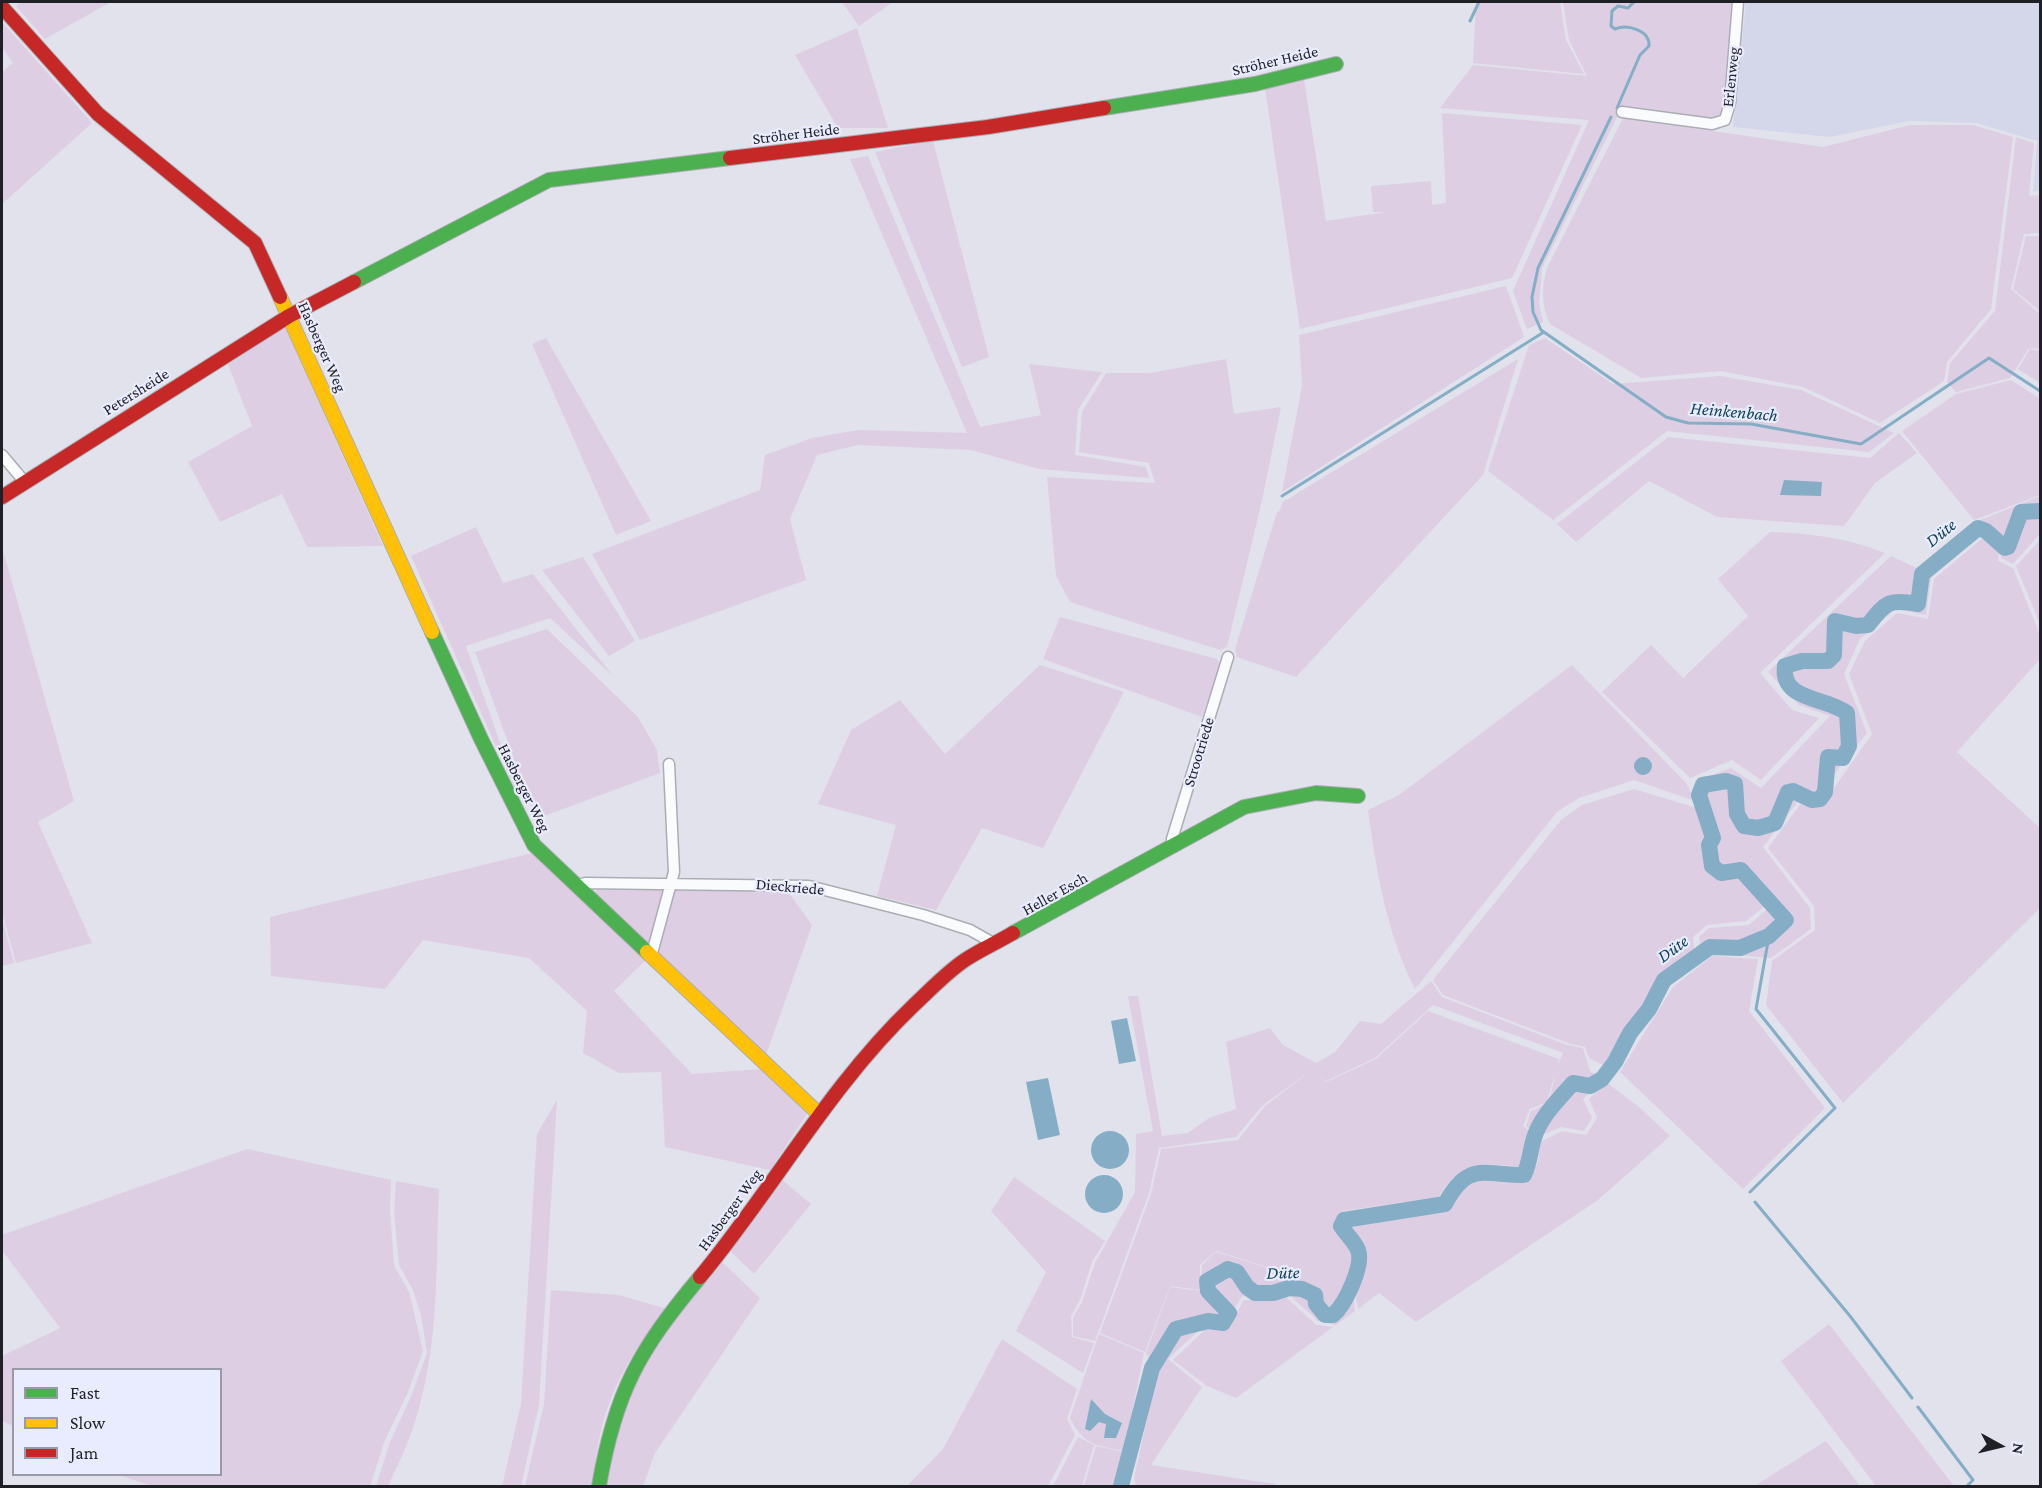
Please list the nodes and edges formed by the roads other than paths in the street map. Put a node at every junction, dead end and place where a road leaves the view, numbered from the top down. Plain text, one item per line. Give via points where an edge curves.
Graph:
1 (1737, 2) edge
2 (2, 7) edge
3 (1336, 64) dead end
4 (1622, 112) dead end
5 (289, 315) junction
6 (2, 455) edge
7 (24, 481) junction
8 (2, 497) edge
9 (1228, 657) dead end
10 (669, 764) dead end
11 (1358, 796) dead end
12 (1173, 847) junction
13 (672, 884) junction
14 (577, 886) junction
15 (995, 944) junction
16 (651, 957) junction
17 (818, 1113) junction
18 (600, 1486) edge

1 - 4 street, Erlenweg via 1730,104 1725,120 1712,124
2 - 5 street, Hasberger Weg via 98,114 255,243
3 - 5 street, Ströher Heide via 1255,84 988,128 549,180
5 - 7 street, Petersheide
5 - 14 street, Hasberger Weg via 507,792 534,845
6 - 7 street
7 - 8 street, Petersheide
9 - 12 street, Strootriede via 1172,839
10 - 13 street
11 - 12 street, Heller Esch via 1339,792 1272,799 1244,807
12 - 15 street, Heller Esch
13 - 14 street, Dieckriede
13 - 15 street, Dieckriede via 810,886 923,915 970,930
13 - 16 street
14 - 16 street, Hasberger Weg
15 - 17 street, Heller Esch via 932,986 886,1032
16 - 17 street, Hasberger Weg
17 - 18 street, Hasberger Weg via 740,1227 650,1339 607,1436

